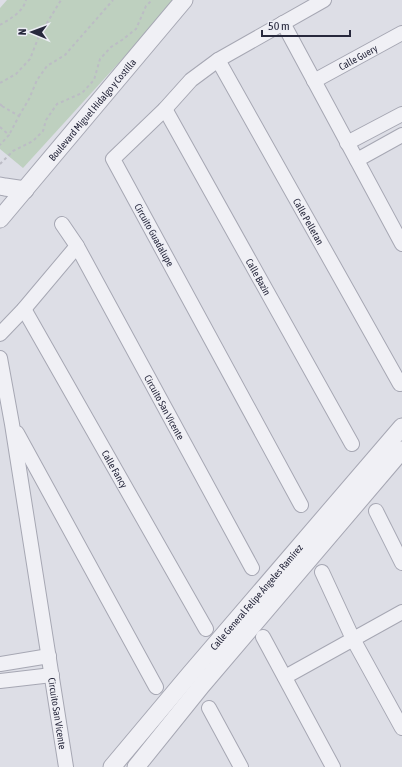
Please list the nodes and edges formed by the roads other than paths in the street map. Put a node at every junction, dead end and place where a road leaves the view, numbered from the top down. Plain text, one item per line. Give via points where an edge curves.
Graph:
1 (184, 0) edge
2 (324, 0) edge
3 (283, 23) junction
4 (402, 33) edge
5 (218, 60) junction
6 (314, 81) junction
7 (165, 109) junction
8 (402, 114) edge
9 (402, 134) edge
10 (347, 143) junction
11 (357, 160) junction
12 (0, 186) edge
13 (25, 190) junction
14 (0, 219) edge
15 (396, 220) edge
16 (62, 224) dead end
17 (402, 244) edge
18 (77, 246) junction
19 (24, 309) junction
20 (0, 334) edge
21 (0, 358) edge
22 (400, 384) dead end
23 (12, 424) junction
24 (402, 427) edge
25 (352, 444) dead end
26 (402, 450) edge
27 (301, 505) dead end
28 (376, 511) dead end
29 (402, 563) edge
30 (252, 568) dead end
31 (322, 572) dead end
32 (402, 612) edge
33 (206, 629) dead end
34 (264, 637) dead end
35 (353, 639) junction
36 (49, 656) junction
37 (0, 664) edge
38 (52, 675) junction
39 (285, 677) junction
40 (196, 680) junction
41 (0, 681) edge
42 (156, 687) dead end
43 (209, 708) dead end
44 (402, 728) edge
45 (66, 767) edge
46 (112, 767) edge
47 (136, 767) edge
48 (241, 767) edge
49 (333, 767) edge

1 - 13 street, Boulevard Miguel Hidalgo y Costilla
2 - 3 street, Circuito Guadalupe
3 - 5 street, Circuito Guadalupe
3 - 6 street
4 - 6 street, Calle Guery
5 - 7 street, Circuito Guadalupe via 191,80
5 - 22 street, Calle Pelletan
6 - 10 street
7 - 25 street, Calle Bazin
7 - 27 street, Circuito Guadalupe via 113,158
8 - 10 street
9 - 11 street
10 - 11 street
11 - 15 street
12 - 13 street
13 - 14 street, Boulevard Miguel Hidalgo y Costilla
15 - 17 street
16 - 18 street, Circuito San Vicente
18 - 19 street
18 - 30 street, Circuito San Vicente
19 - 20 street
19 - 33 street, Calle Fancy
21 - 23 street, Circuito San Vicente
23 - 36 street, Circuito San Vicente
23 - 42 street, Circuito San Vicente
24 - 40 street, Calle General Felipe Ángeles Ramírez
26 - 40 street, Calle General Felipe Ángeles Ramírez
28 - 29 street
31 - 35 street
32 - 35 street
34 - 39 street
35 - 39 street
35 - 44 street
36 - 37 street
36 - 38 street, Circuito San Vicente
38 - 41 street
38 - 45 street, Circuito San Vicente
39 - 49 street
40 - 46 street, Calle General Felipe Ángeles Ramírez
40 - 47 street, Calle General Felipe Ángeles Ramírez
43 - 48 street

